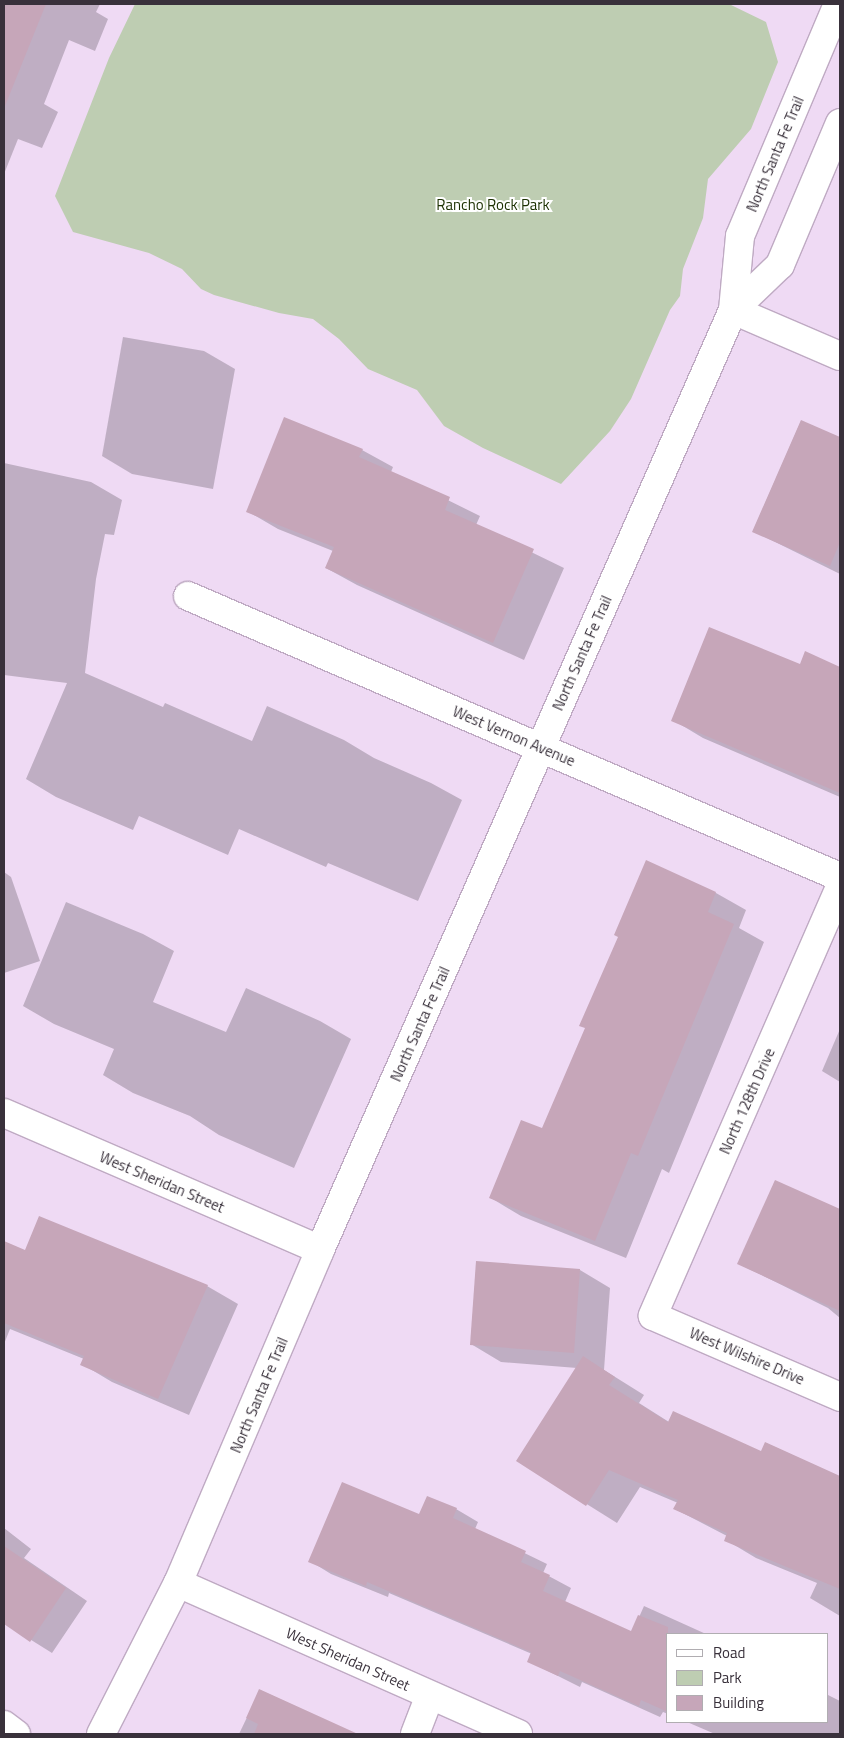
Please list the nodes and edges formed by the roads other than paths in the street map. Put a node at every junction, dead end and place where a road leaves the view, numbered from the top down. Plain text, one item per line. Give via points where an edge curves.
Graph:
1 (838, 4) edge
2 (840, 123) edge
3 (733, 310) junction
4 (840, 356) edge
5 (188, 596) dead end
6 (541, 747) junction
7 (840, 877) edge
8 (840, 887) edge
9 (4, 1113) edge
10 (320, 1250) junction
11 (653, 1316) joint
12 (840, 1397) edge
13 (178, 1582) junction
14 (429, 1696) junction
15 (4, 1725) edge
16 (16, 1734) edge
17 (101, 1734) edge
18 (415, 1734) edge
19 (518, 1734) edge

1 - 3 street, North Santa Fe Trail via 740,236
2 - 3 street, North Santa Fe Trail via 780,265
3 - 4 street
3 - 6 street, North Santa Fe Trail
5 - 6 street, West Vernon Avenue
6 - 7 street, West Vernon Avenue
6 - 10 street, North Santa Fe Trail
8 - 11 street, North 128th Drive
9 - 10 street, West Sheridan Street
10 - 13 street, North Santa Fe Trail
11 - 12 street, West Wilshire Drive
13 - 14 street, West Sheridan Street
13 - 17 street, North Santa Fe Trail
14 - 18 street
14 - 19 street, West Sheridan Street
15 - 16 street

